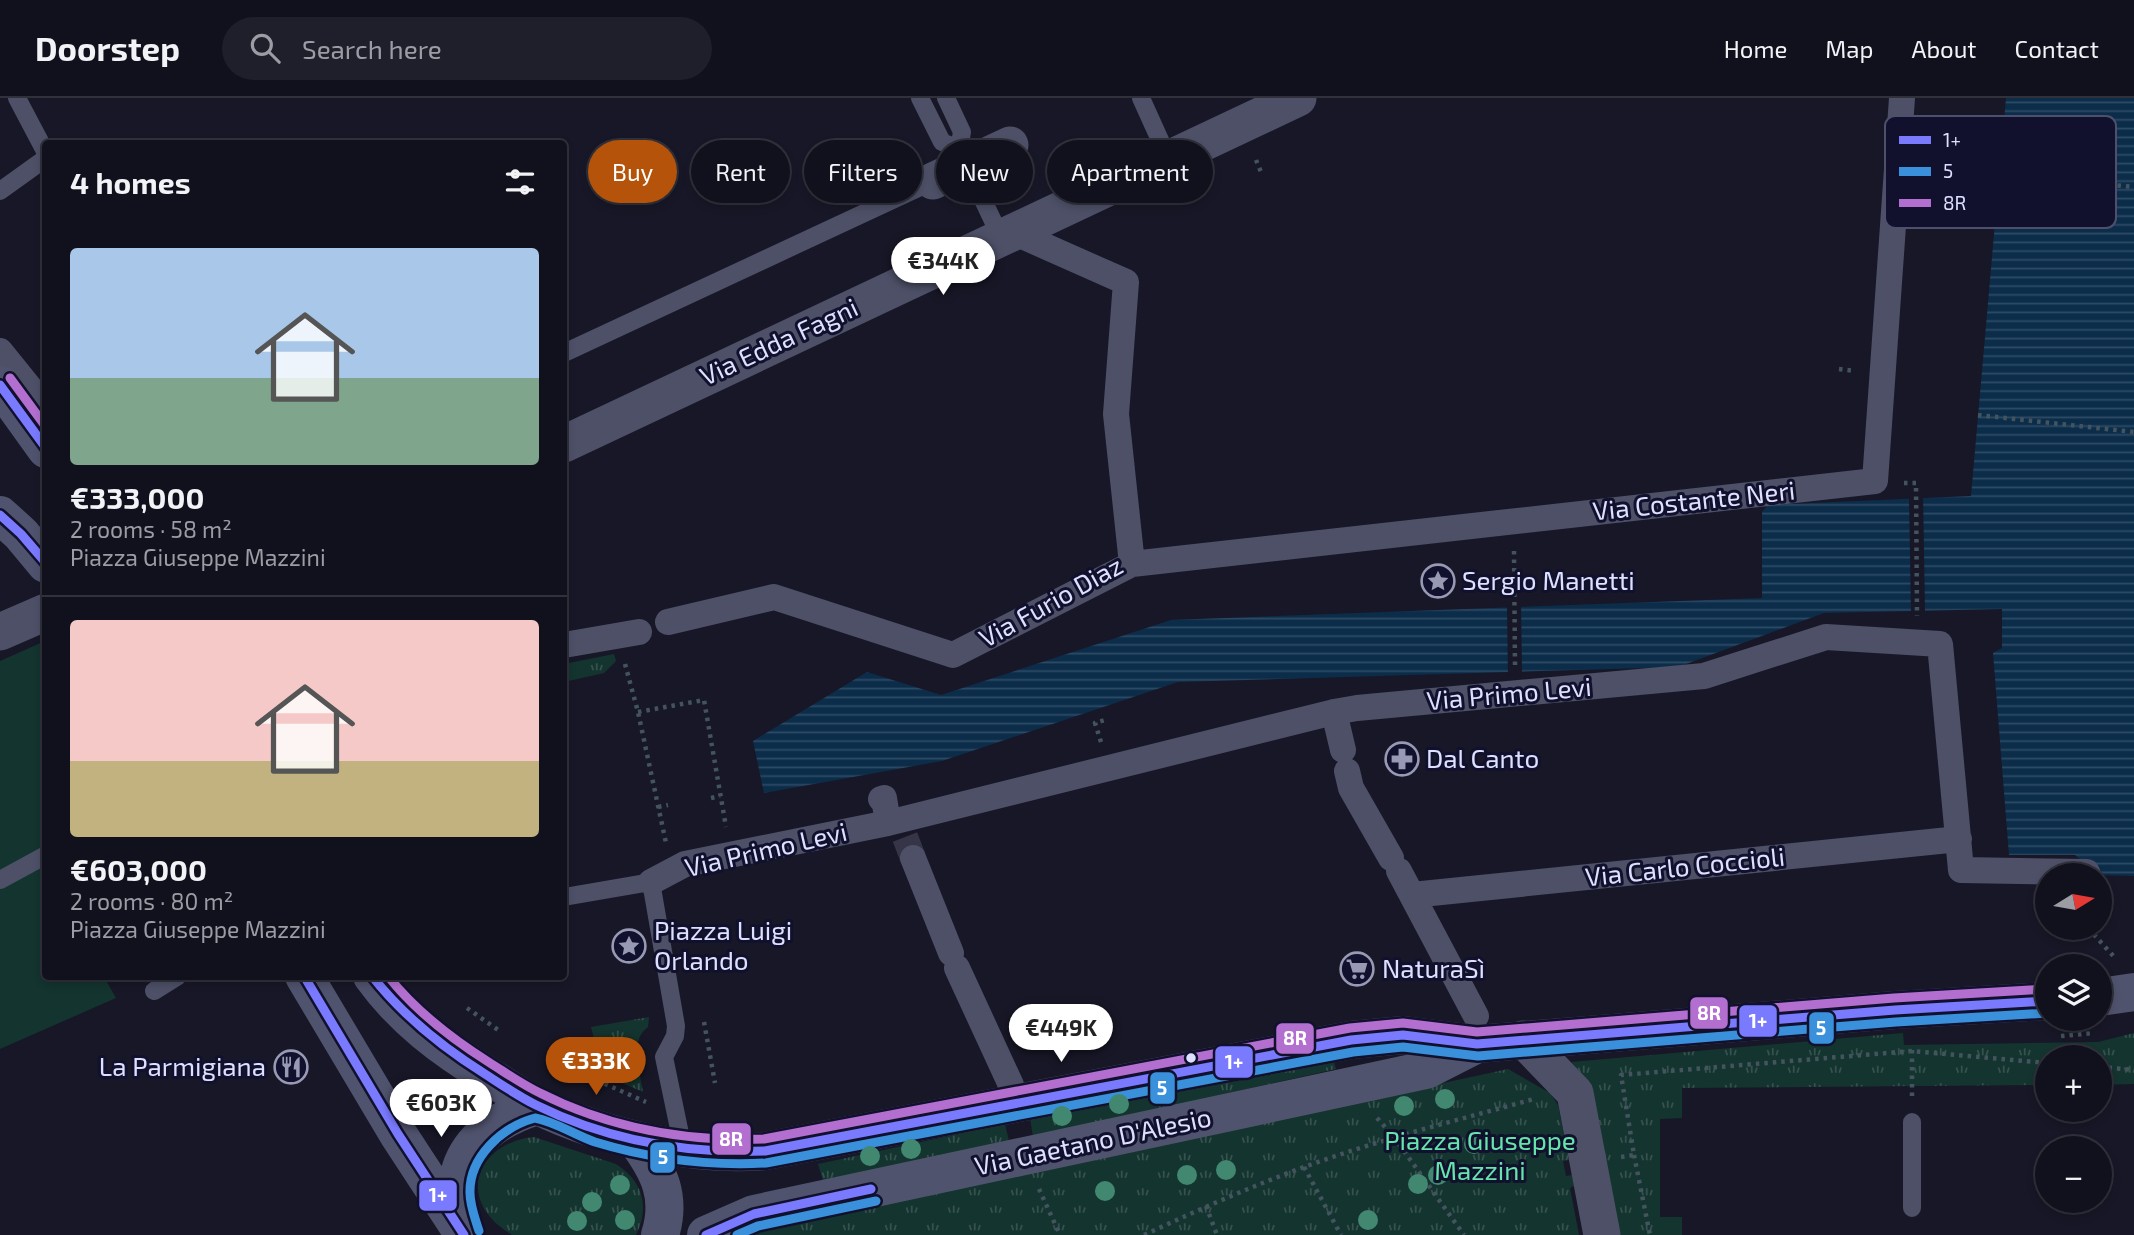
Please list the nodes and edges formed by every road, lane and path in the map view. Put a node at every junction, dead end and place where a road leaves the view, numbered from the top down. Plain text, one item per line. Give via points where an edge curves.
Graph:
1 (17, 98) edge
2 (920, 98) edge
3 (946, 98) edge
4 (1141, 98) edge
5 (1298, 98) edge
6 (1902, 98) edge
7 (1901, 116) edge
8 (941, 140) edge
9 (962, 140) edge
10 (1160, 140) edge
11 (1211, 140) edge
12 (42, 148) edge
13 (42, 159) edge
14 (1255, 160) dead end
15 (1261, 172) dead end
16 (936, 179) edge
17 (933, 181) joint
18 (2116, 185) edge
19 (2134, 187) edge
20 (0, 191) edge
21 (989, 203) edge
22 (1076, 203) edge
23 (1893, 228) edge
24 (1007, 235) junction
25 (0, 351) edge
26 (567, 352) edge
27 (0, 385) edge
28 (42, 403) edge
29 (1978, 415) dead end
30 (2134, 432) edge
31 (42, 443) edge
32 (567, 443) edge
33 (1904, 483) dead end
34 (0, 515) edge
35 (1514, 556) dead end
36 (42, 559) edge
37 (1132, 564) junction
38 (42, 614) edge
39 (668, 622) dead end
40 (1917, 623) dead end
41 (0, 632) edge
42 (639, 632) dead end
43 (567, 644) edge
44 (1515, 667) dead end
45 (638, 712) dead end
46 (1334, 712) junction
47 (1105, 720) dead end
48 (1103, 748) dead end
49 (720, 796) junction
50 (711, 798) dead end
51 (668, 806) dead end
52 (658, 807) dead end
53 (897, 828) junction
54 (1959, 839) junction
55 (731, 855) junction
56 (42, 858) edge
57 (2035, 871) edge
58 (0, 880) edge
59 (651, 882) junction
60 (1412, 895) junction
61 (567, 896) edge
62 (2097, 940) edge
63 (2125, 976) edge
64 (172, 980) edge
65 (306, 980) edge
66 (376, 980) edge
67 (154, 991) dead end
68 (2035, 1002) edge
69 (467, 1008) dead end
70 (1477, 1030) junction
71 (501, 1032) dead end
72 (1523, 1039) junction
73 (1913, 1040) dead end
74 (1912, 1051) junction
75 (2035, 1062) edge
76 (558, 1063) dead end
77 (2112, 1068) edge
78 (2134, 1070) edge
79 (1011, 1084) dead end
80 (646, 1102) dead end
81 (537, 1106) junction
82 (1540, 1110) dead end
83 (1371, 1112) dead end
84 (1912, 1122) joint
85 (1394, 1138) junction
86 (636, 1140) junction
87 (683, 1148) junction
88 (1634, 1155) junction
89 (1613, 1159) dead end
90 (1304, 1167) junction
91 (1035, 1180) dead end
92 (1206, 1206) junction
93 (1912, 1208) dead end
94 (466, 1235) edge
95 (660, 1235) edge
96 (706, 1235) edge
97 (1060, 1235) edge
98 (1144, 1235) edge
99 (1217, 1235) edge
100 (1340, 1235) edge
101 (1464, 1235) edge
102 (1602, 1235) edge
103 (1650, 1235) edge

1 - 12 lane
2 - 8 lane
3 - 9 lane
4 - 10 lane
5 - 11 street, Via Edda Fagni
6 - 7 street, Via Costante Neri
13 - 20 lane
14 - 15 path
16 - 17 street
17 - 26 lane
18 - 19 path
21 - 24 lane
22 - 24 street, Via Edda Fagni
23 - 37 street, Via Costante Neri via 1875,481
24 - 32 street, Via Edda Fagni
24 - 37 street, Via Furio Diaz via 1126,282 1116,414
25 - 28 street
27 - 31 main road
29 - 30 path
33 - 40 path via 1916,483
34 - 36 main road
35 - 44 path
37 - 39 street, Via Furio Diaz via 953,655 774,597
38 - 41 street
42 - 43 street
45 - 49 path via 704,700
46 - 53 street, Via Primo Levi
46 - 54 street, Via Primo Levi via 1704,676 1826,637 1940,644
46 - 60 street via 1351,788
47 - 48 path via 1095,723
49 - 50 path
49 - 55 path
51 - 52 path
53 - 55 street, Via Primo Levi
53 - 79 street
54 - 57 street via 1961,870
54 - 60 street, Via Carlo Coccioli
55 - 59 street, Via Primo Levi via 685,864
56 - 58 lane
59 - 61 lane, Via Primo Levi
59 - 87 lane via 676,1026 664,1057
60 - 70 street
62 - 63 path
64 - 67 lane
65 - 94 main road via 398,1134
66 - 81 main road via 422,1032
68 - 72 main road, Via Gaetano D'Alesio
69 - 71 path
70 - 72 main road, Via Gaetano D'Alesio
70 - 87 main road, Via Gaetano D'Alesio via 1351,1040 765,1152
70 - 96 main road, Via Gaetano D'Alesio via 1426,1070 754,1214
72 - 102 street via 1575,1093
73 - 74 path
74 - 75 path
74 - 84 path
74 - 88 path via 1621,1075
76 - 80 path
77 - 78 path
81 - 86 main road
81 - 94 main road via 499,1121 470,1148 456,1187
82 - 85 path via 1538,1098
83 - 85 path
84 - 93 lane
85 - 90 path
85 - 101 path
86 - 87 main road, Via Gaetano D'Alesio
86 - 95 main road via 661,1178 665,1205
88 - 89 path
88 - 103 path
90 - 92 path
90 - 100 path
91 - 97 path
92 - 98 path
92 - 99 path

